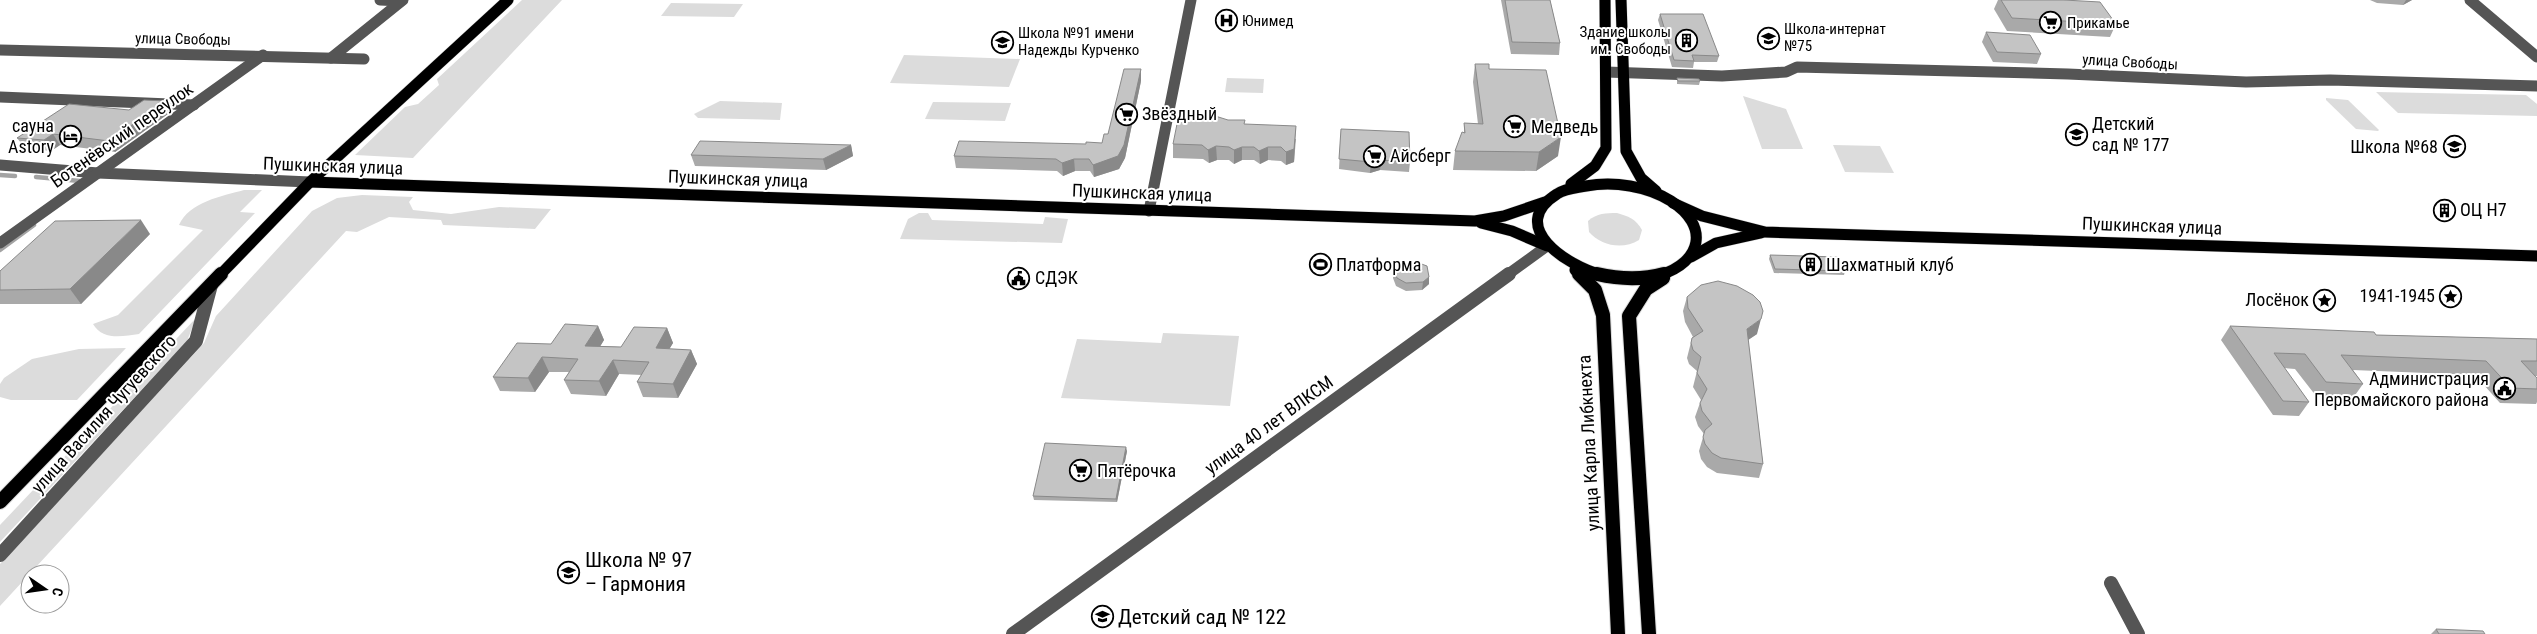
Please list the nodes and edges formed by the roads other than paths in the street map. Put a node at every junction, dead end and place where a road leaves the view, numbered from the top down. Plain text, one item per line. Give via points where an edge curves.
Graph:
1 (380, 0) edge
2 (402, 0) edge
3 (508, 0) edge
4 (1191, 0) edge
5 (1605, 0) edge
6 (1621, 0) edge
7 (2470, 0) edge
8 (0, 50) edge
9 (263, 55) junction
10 (2537, 56) edge
11 (331, 58) junction
12 (364, 59) dead end
13 (1606, 72) junction
14 (1624, 72) junction
15 (2537, 86) edge
16 (0, 98) edge
17 (194, 105) junction
18 (0, 165) edge
19 (98, 173) junction
20 (310, 182) junction
21 (1563, 190) junction
22 (1661, 196) junction
23 (1545, 202) junction
24 (1673, 204) junction
25 (1150, 210) junction
26 (1474, 221) junction
27 (1765, 232) junction
28 (0, 243) edge
29 (1547, 246) junction
30 (2537, 256) edge
31 (1691, 257) junction
32 (1568, 263) junction
33 (1673, 271) junction
34 (211, 285) junction
35 (0, 502) edge
36 (0, 555) edge
37 (2110, 583) dead end
38 (1013, 634) edge
39 (1618, 634) edge
40 (1649, 634) edge
41 (2138, 634) edge

1 - 2 street
2 - 11 street
3 - 20 main road, улица Василия Чугуевского
4 - 25 street
5 - 13 main road
6 - 14 main road
7 - 10 street
8 - 9 street, улица Свободы
9 - 11 street, улица Свободы
9 - 17 street, Ботенёвский переулок
11 - 12 street, улица Свободы
13 - 14 street, улица Свободы
13 - 21 main road via 1606,148 1595,166
14 - 15 street, улица Свободы via 1722,76 1786,72 1797,66 2204,80
14 - 22 main road via 1626,151 1640,178
16 - 17 street
17 - 19 street, Ботенёвский переулок
18 - 19 street, Пушкинская улица
19 - 20 street, Пушкинская улица
19 - 28 street, Ботенёвский переулок
20 - 25 main road, Пушкинская улица
20 - 34 main road, улица Василия Чугуевского
21 - 22 main road via 1589,183 1618,184
21 - 23 main road
22 - 24 main road
23 - 26 main road, Пушкинская улица via 1504,216
23 - 29 main road via 1536,223
24 - 27 main road, Пушкинская улица via 1702,216
24 - 31 main road via 1687,216 1695,230 1697,239
25 - 26 main road, Пушкинская улица
26 - 29 main road, Пушкинская улица via 1512,231
27 - 30 main road, Пушкинская улица
27 - 31 main road, Пушкинская улица via 1716,244
29 - 32 main road
29 - 38 street, улица 40 лет ВЛКСМ
31 - 33 main road
32 - 33 main road via 1597,274 1622,278 1646,278
32 - 39 main road, улица Карла Либкнехта via 1595,290 1603,315
33 - 40 main road via 1646,289 1629,316
34 - 35 main road, улица Василия Чугуевского
34 - 36 street, улица Василия Чугуевского via 196,342
37 - 41 street

